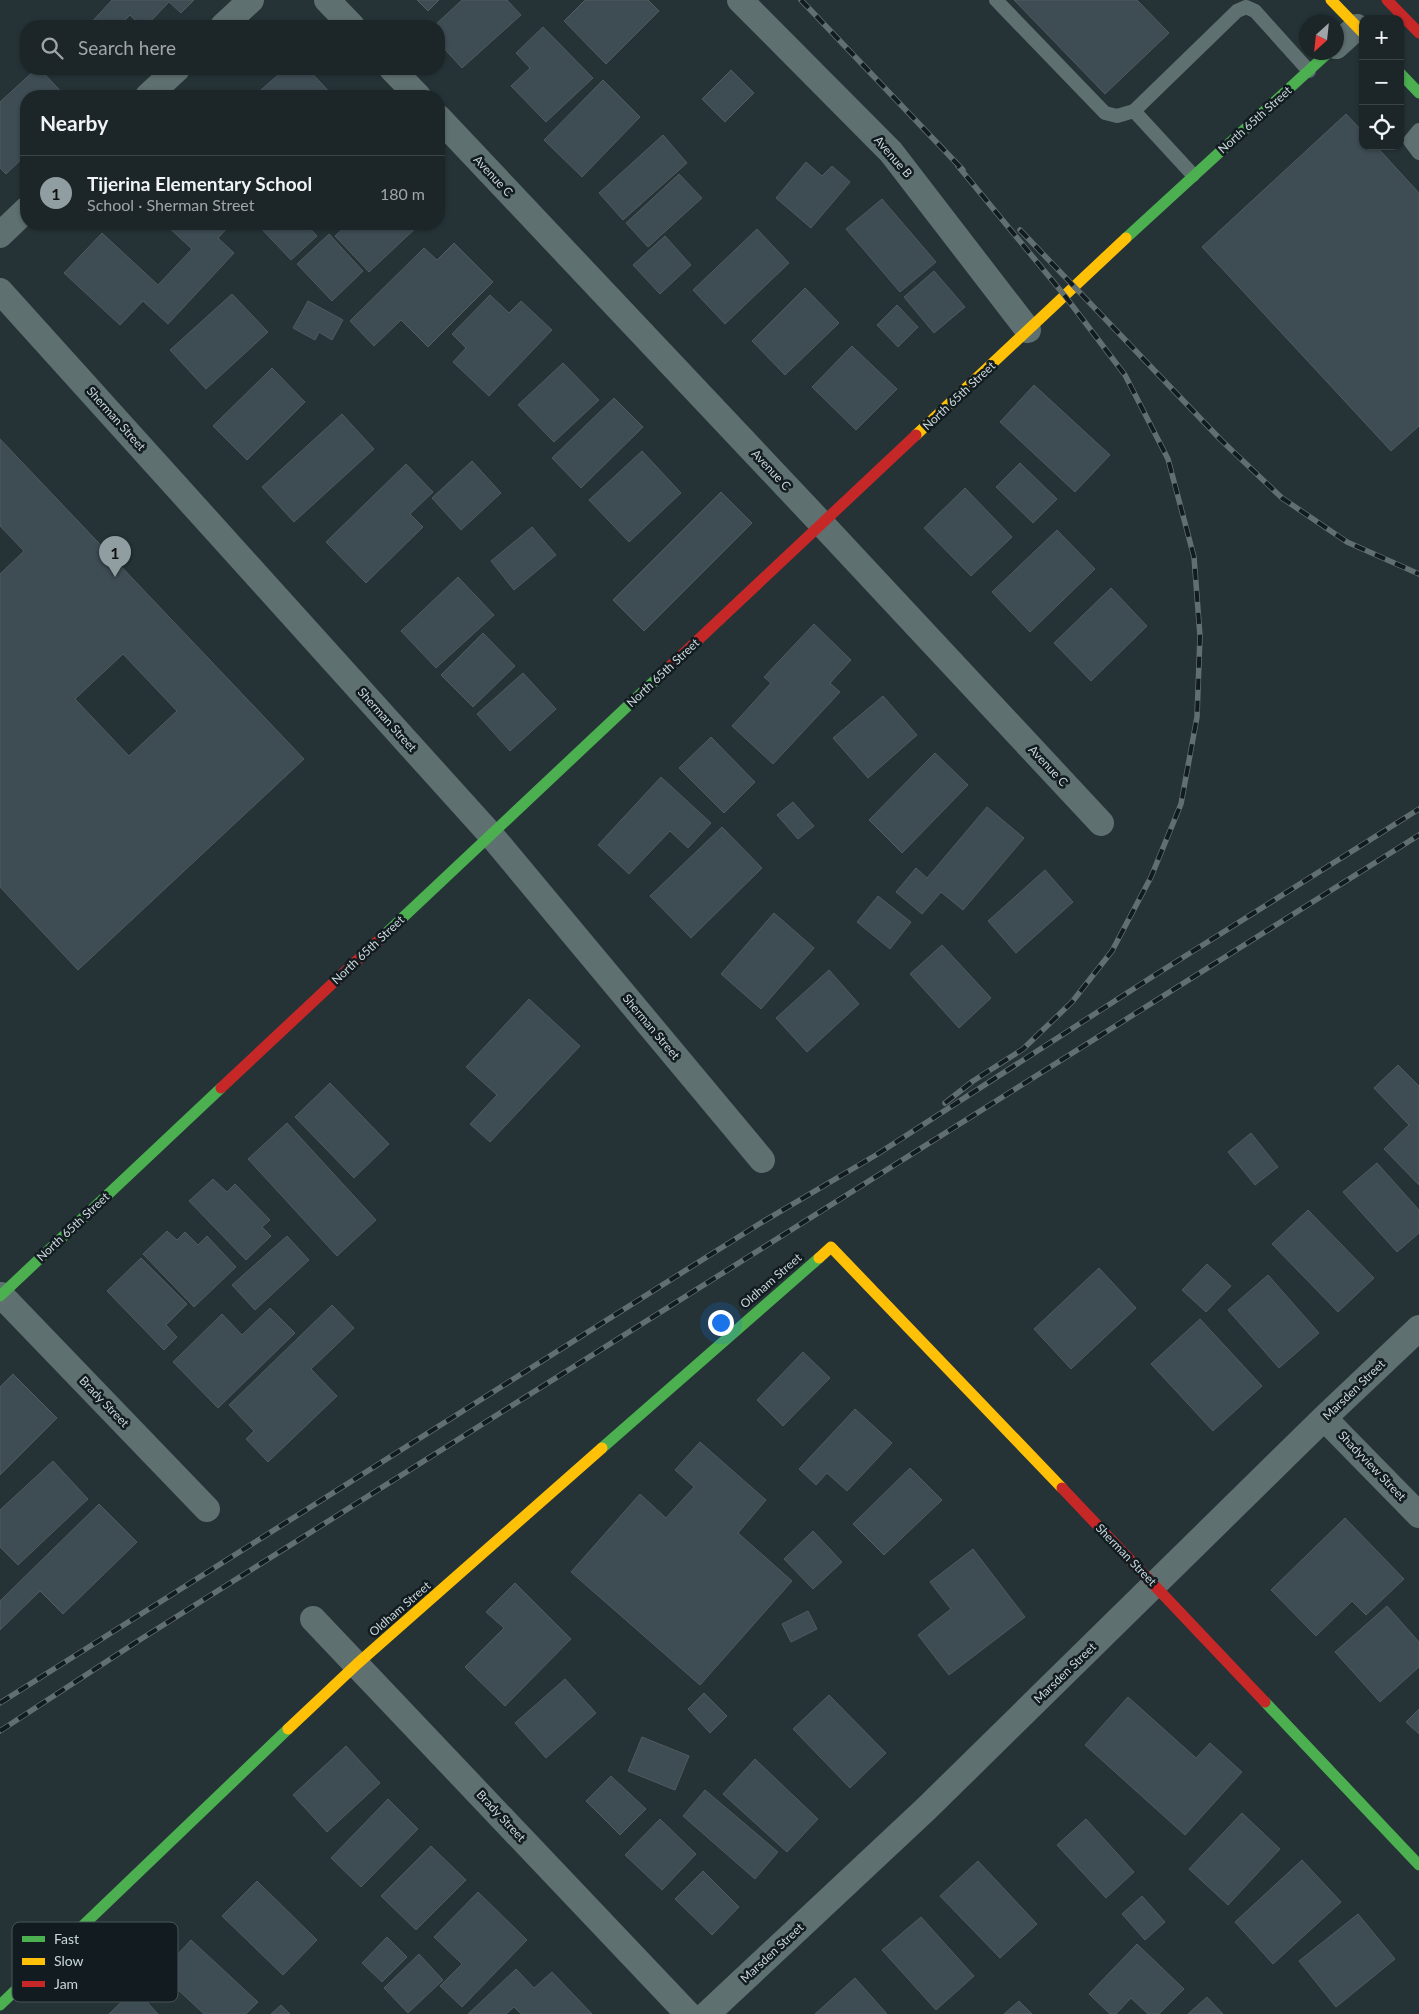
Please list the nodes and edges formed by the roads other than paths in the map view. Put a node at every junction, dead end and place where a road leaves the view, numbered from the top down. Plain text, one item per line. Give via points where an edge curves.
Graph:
1 (251, 0) edge
2 (327, 0) edge
3 (740, 0) edge
4 (996, 0) edge
5 (1331, 0) edge
6 (1387, 0) edge
7 (229, 20) edge
8 (346, 20) edge
9 (1359, 29) edge
10 (1359, 31) edge
11 (1419, 33) edge
12 (1344, 41) edge
13 (1321, 60) edge
14 (1309, 71) junction
15 (171, 75) edge
16 (398, 75) edge
17 (1404, 76) edge
18 (154, 90) edge
19 (412, 90) edge
20 (1419, 93) edge
21 (1134, 111) junction
22 (445, 124) edge
23 (1419, 130) edge
24 (1419, 153) edge
25 (1193, 175) junction
26 (20, 216) edge
27 (0, 235) edge
28 (0, 291) edge
29 (1028, 330) junction
30 (822, 524) junction
31 (1102, 824) dead end
32 (491, 835) junction
33 (762, 1160) dead end
34 (831, 1247) joint
35 (0, 1296) edge
36 (1419, 1328) edge
37 (1324, 1418) junction
38 (207, 1508) dead end
39 (1419, 1515) edge
40 (1154, 1585) junction
41 (314, 1618) dead end
42 (357, 1664) junction
43 (1419, 1865) edge
44 (87, 1922) edge
45 (12, 1994) edge
46 (0, 2005) edge
47 (688, 2014) edge
48 (707, 2014) edge

1 - 7 street
2 - 8 street
3 - 29 street, Avenue B via 891,152
4 - 21 lane via 1105,114 1117,116
5 - 9 street
6 - 11 street
10 - 12 street
13 - 14 street, North 65th Street
14 - 21 lane via 1256,12 1246,7 1237,11
14 - 25 street, North 65th Street
15 - 18 street
16 - 19 street
17 - 20 street
21 - 25 lane
22 - 30 street, Avenue C
23 - 24 lane via 1410,141
25 - 29 street, North 65th Street
26 - 27 street
28 - 32 street, Sherman Street
29 - 30 street, North 65th Street
30 - 31 street, Avenue C
30 - 32 street, North 65th Street
32 - 33 street, Sherman Street
32 - 35 street, North 65th Street
34 - 40 street, Sherman Street
34 - 42 street, Oldham Street
35 - 38 street, Brady Street
36 - 37 street, Marsden Street
37 - 39 street, Shadyview Street
37 - 40 street, Marsden Street
40 - 43 street, Sherman Street
40 - 48 street, Marsden Street via 920,1814
41 - 42 street, Brady Street
42 - 44 street, Oldham Street
42 - 47 street, Brady Street
45 - 46 street, Oldham Street

